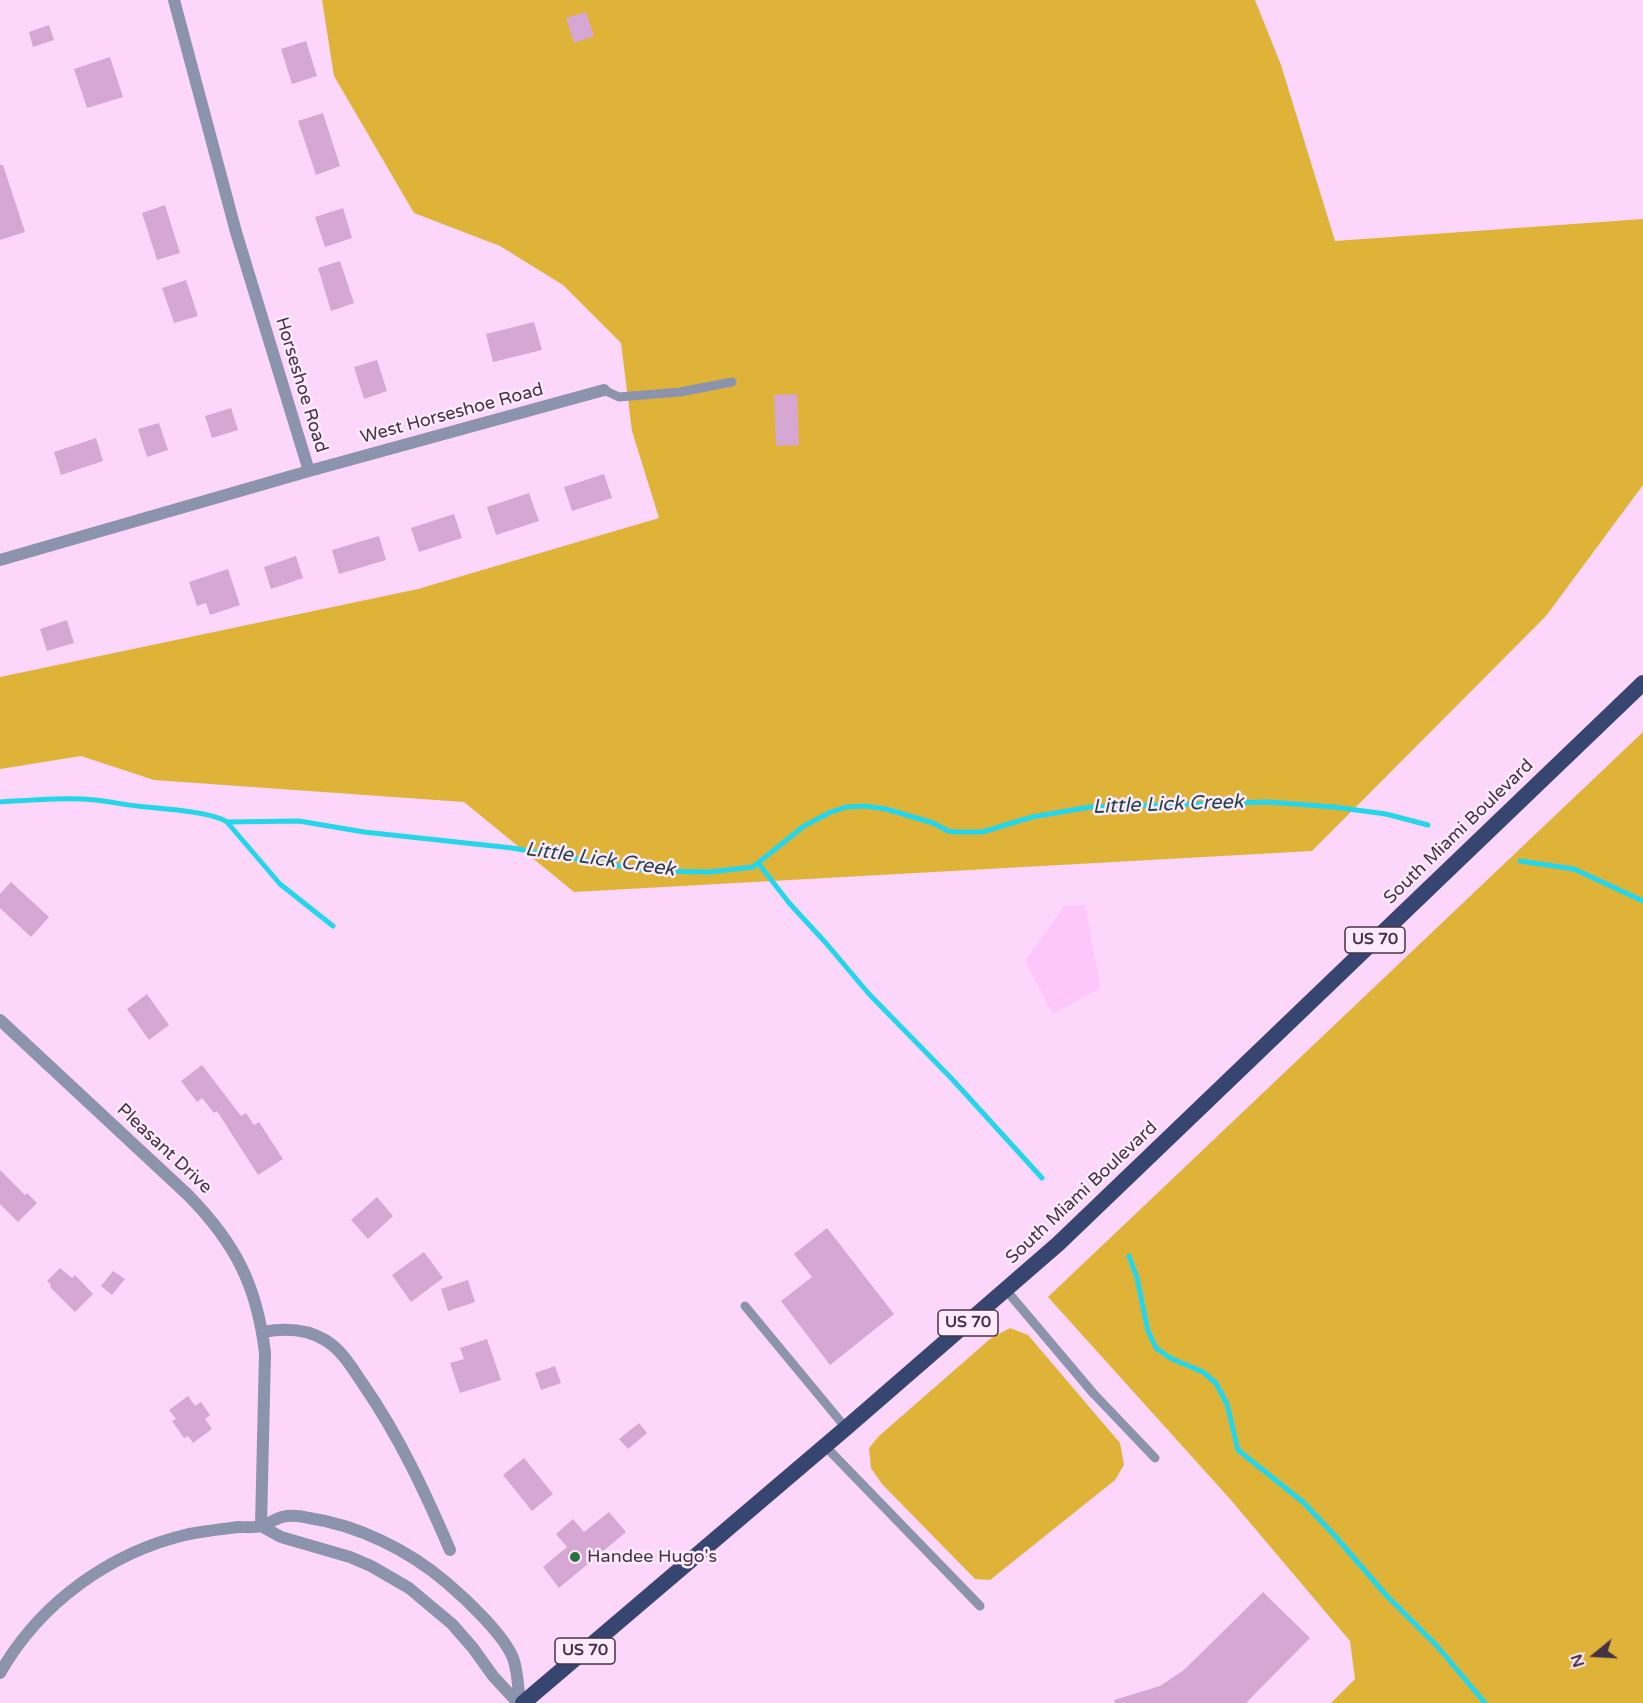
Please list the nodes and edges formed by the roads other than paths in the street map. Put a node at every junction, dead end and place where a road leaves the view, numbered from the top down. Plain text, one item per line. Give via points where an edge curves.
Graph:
1 (174, 0) edge
2 (732, 382) dead end
3 (604, 390) joint
4 (309, 471) junction
5 (0, 560) edge
6 (1643, 683) edge
7 (0, 1020) edge
8 (1006, 1290) junction
9 (746, 1306) dead end
10 (263, 1332) junction
11 (846, 1428) junction
12 (825, 1446) junction
13 (1155, 1458) dead end
14 (261, 1526) junction
15 (450, 1550) dead end
16 (980, 1606) dead end
17 (0, 1672) edge
18 (520, 1703) edge

1 - 4 street, Horseshoe Road via 236,232
2 - 3 lane via 680,392 619,397
3 - 4 street, West Horseshoe Road
4 - 5 street, Horseshoe Road
6 - 8 highway, South Miami Boulevard / US 70
7 - 10 street, Pleasant Drive via 211,1218 244,1272
8 - 11 highway, South Miami Boulevard / US 70
8 - 13 lane
9 - 11 lane
10 - 14 street, Pleasant Drive via 266,1374
10 - 15 street via 305,1331 326,1340 341,1353 406,1453
11 - 12 highway, South Miami Boulevard / US 70
12 - 16 lane
12 - 18 highway, South Miami Boulevard / US 70
14 - 17 street via 190,1534 145,1549 103,1570 49,1608
14 - 18 street via 280,1538 350,1557 409,1588 452,1624
14 - 18 street via 283,1517 310,1518 367,1535 424,1566 472,1606 505,1646 513,1659

